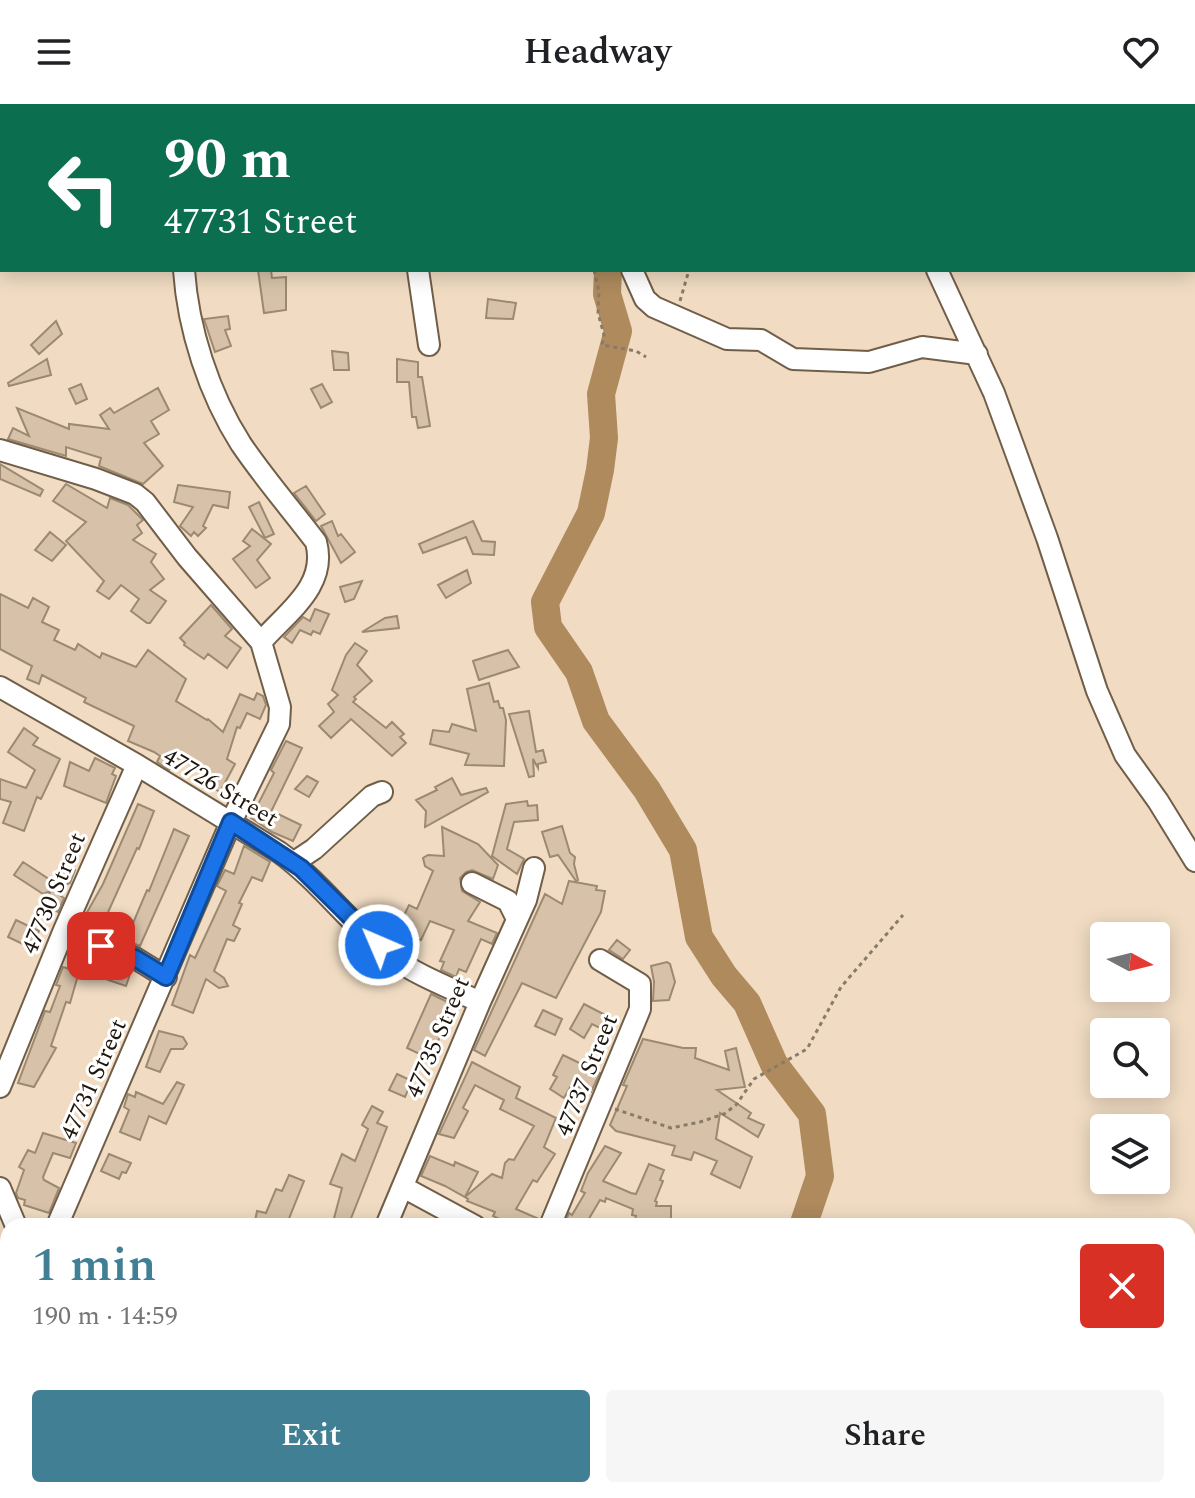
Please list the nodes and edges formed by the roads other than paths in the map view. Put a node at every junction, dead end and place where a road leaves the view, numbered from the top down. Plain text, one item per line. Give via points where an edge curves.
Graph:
1 (184, 272) edge
2 (418, 272) edge
3 (633, 272) edge
4 (938, 272) edge
5 (429, 345) dead end
6 (977, 354) junction
7 (0, 450) edge
8 (261, 642) junction
9 (0, 687) edge
10 (137, 765) junction
11 (382, 792) dead end
12 (231, 822) junction
13 (1195, 861) edge
14 (293, 863) junction
15 (534, 868) dead end
16 (472, 883) dead end
17 (517, 919) junction
18 (64, 930) junction
19 (600, 960) dead end
20 (166, 977) junction
21 (480, 1002) junction
22 (0, 1087) edge
23 (403, 1187) junction
24 (0, 1188) edge
25 (13, 1218) edge
26 (61, 1218) edge
27 (389, 1218) edge
28 (460, 1218) edge
29 (553, 1218) edge

1 - 8 street via 194,329 220,405 241,443 316,542 314,583
2 - 5 street
3 - 6 street via 654,307 727,339 761,340 793,359 869,362 922,347
4 - 6 street
6 - 13 street via 1047,538 1097,691 1125,755
7 - 8 street via 135,494
8 - 12 street, 47731 Street via 280,707 279,724
9 - 10 street, 47726 Street
10 - 12 street, 47726 Street
10 - 18 street, 47730 Street
11 - 14 street
12 - 14 street, 47726 Street
12 - 20 street, 47731 Street
14 - 21 street, 47726 Street via 391,957
15 - 17 street, 47735 Street
16 - 17 street via 508,901
17 - 21 street, 47735 Street
18 - 20 street via 135,958
18 - 22 street, 47730 Street
19 - 29 street, 47737 Street via 640,984 640,1009
20 - 26 street, 47731 Street
21 - 23 street, 47735 Street
23 - 27 street, 47735 Street
23 - 28 street
24 - 25 street

